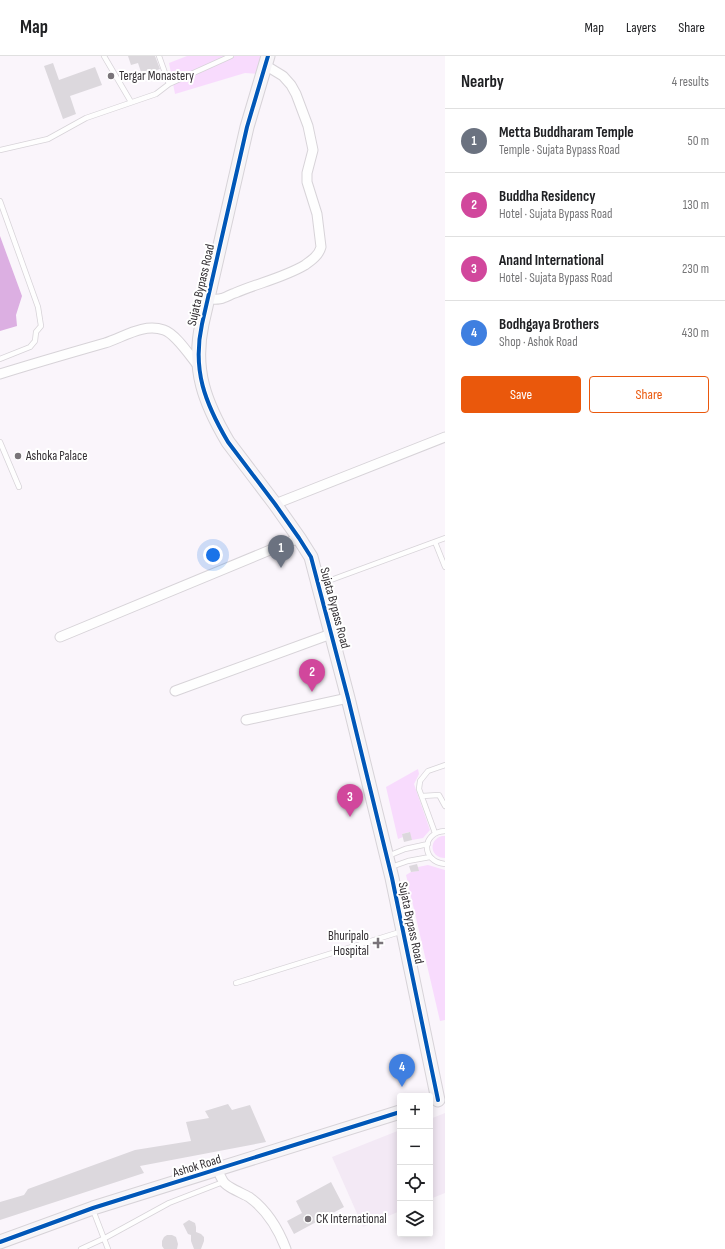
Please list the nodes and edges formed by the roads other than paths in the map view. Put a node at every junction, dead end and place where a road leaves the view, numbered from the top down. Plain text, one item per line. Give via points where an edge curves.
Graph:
1 (104, 56) edge
2 (159, 56) edge
3 (231, 56) edge
4 (267, 61) edge
5 (169, 84) junction
6 (131, 102) junction
7 (0, 150) edge
8 (0, 201) edge
9 (216, 299) junction
10 (0, 359) edge
11 (199, 367) junction
12 (0, 374) edge
13 (445, 437) edge
14 (0, 442) edge
15 (18, 487) dead end
16 (275, 504) junction
17 (299, 538) junction
18 (445, 538) edge
19 (434, 542) junction
20 (445, 567) edge
21 (319, 585) junction
22 (331, 634) junction
23 (60, 637) dead end
24 (175, 691) dead end
25 (348, 698) junction
26 (246, 720) dead end
27 (445, 765) edge
28 (422, 796) junction
29 (445, 806) edge
30 (445, 831) edge
31 (435, 833) junction
32 (428, 844) junction
33 (430, 857) junction
34 (388, 862) junction
35 (445, 864) edge
36 (403, 931) junction
37 (236, 983) dead end
38 (438, 1099) edge
39 (397, 1113) edge
40 (218, 1170) junction
41 (223, 1182) junction
42 (93, 1208) junction
43 (105, 1238) junction
44 (0, 1242) edge
45 (81, 1249) edge
46 (108, 1249) edge
47 (286, 1249) edge

1 - 6 lane
2 - 5 lane
3 - 5 lane
4 - 9 street, Sujata Bypass Road via 247,127
4 - 9 street via 291,85 308,126 313,150 307,182 317,214 321,247 312,259 289,273
5 - 6 lane via 156,94
6 - 7 lane via 86,118 48,139
8 - 10 lane via 38,307 41,326 30,347
9 - 11 street, Sujata Bypass Road via 199,338
11 - 12 street via 171,333 152,328 134,331 107,342
11 - 16 street, Sujata Bypass Road via 207,400 220,428
13 - 16 street
14 - 15 lane
16 - 17 street, Sujata Bypass Road
17 - 21 street, Sujata Bypass Road via 311,557
17 - 23 street
18 - 19 lane
19 - 20 lane
19 - 21 lane
21 - 22 street, Sujata Bypass Road
22 - 24 street
22 - 25 street, Sujata Bypass Road
25 - 26 street
25 - 34 street, Sujata Bypass Road
27 - 28 lane via 428,771 420,781 419,789
28 - 29 lane via 439,795
28 - 31 lane
30 - 31 lane
31 - 32 lane
32 - 33 lane
32 - 34 lane via 405,849
33 - 34 lane
33 - 35 lane via 439,864
34 - 36 street, Sujata Bypass Road
36 - 37 lane
36 - 38 street, Sujata Bypass Road
39 - 40 street, Ashok Road
40 - 41 street
40 - 42 street, Ashok Road
41 - 43 lane via 169,1203
41 - 47 street via 262,1209 272,1220
42 - 43 lane
42 - 44 street, Ashok Road
43 - 45 lane
43 - 46 lane

